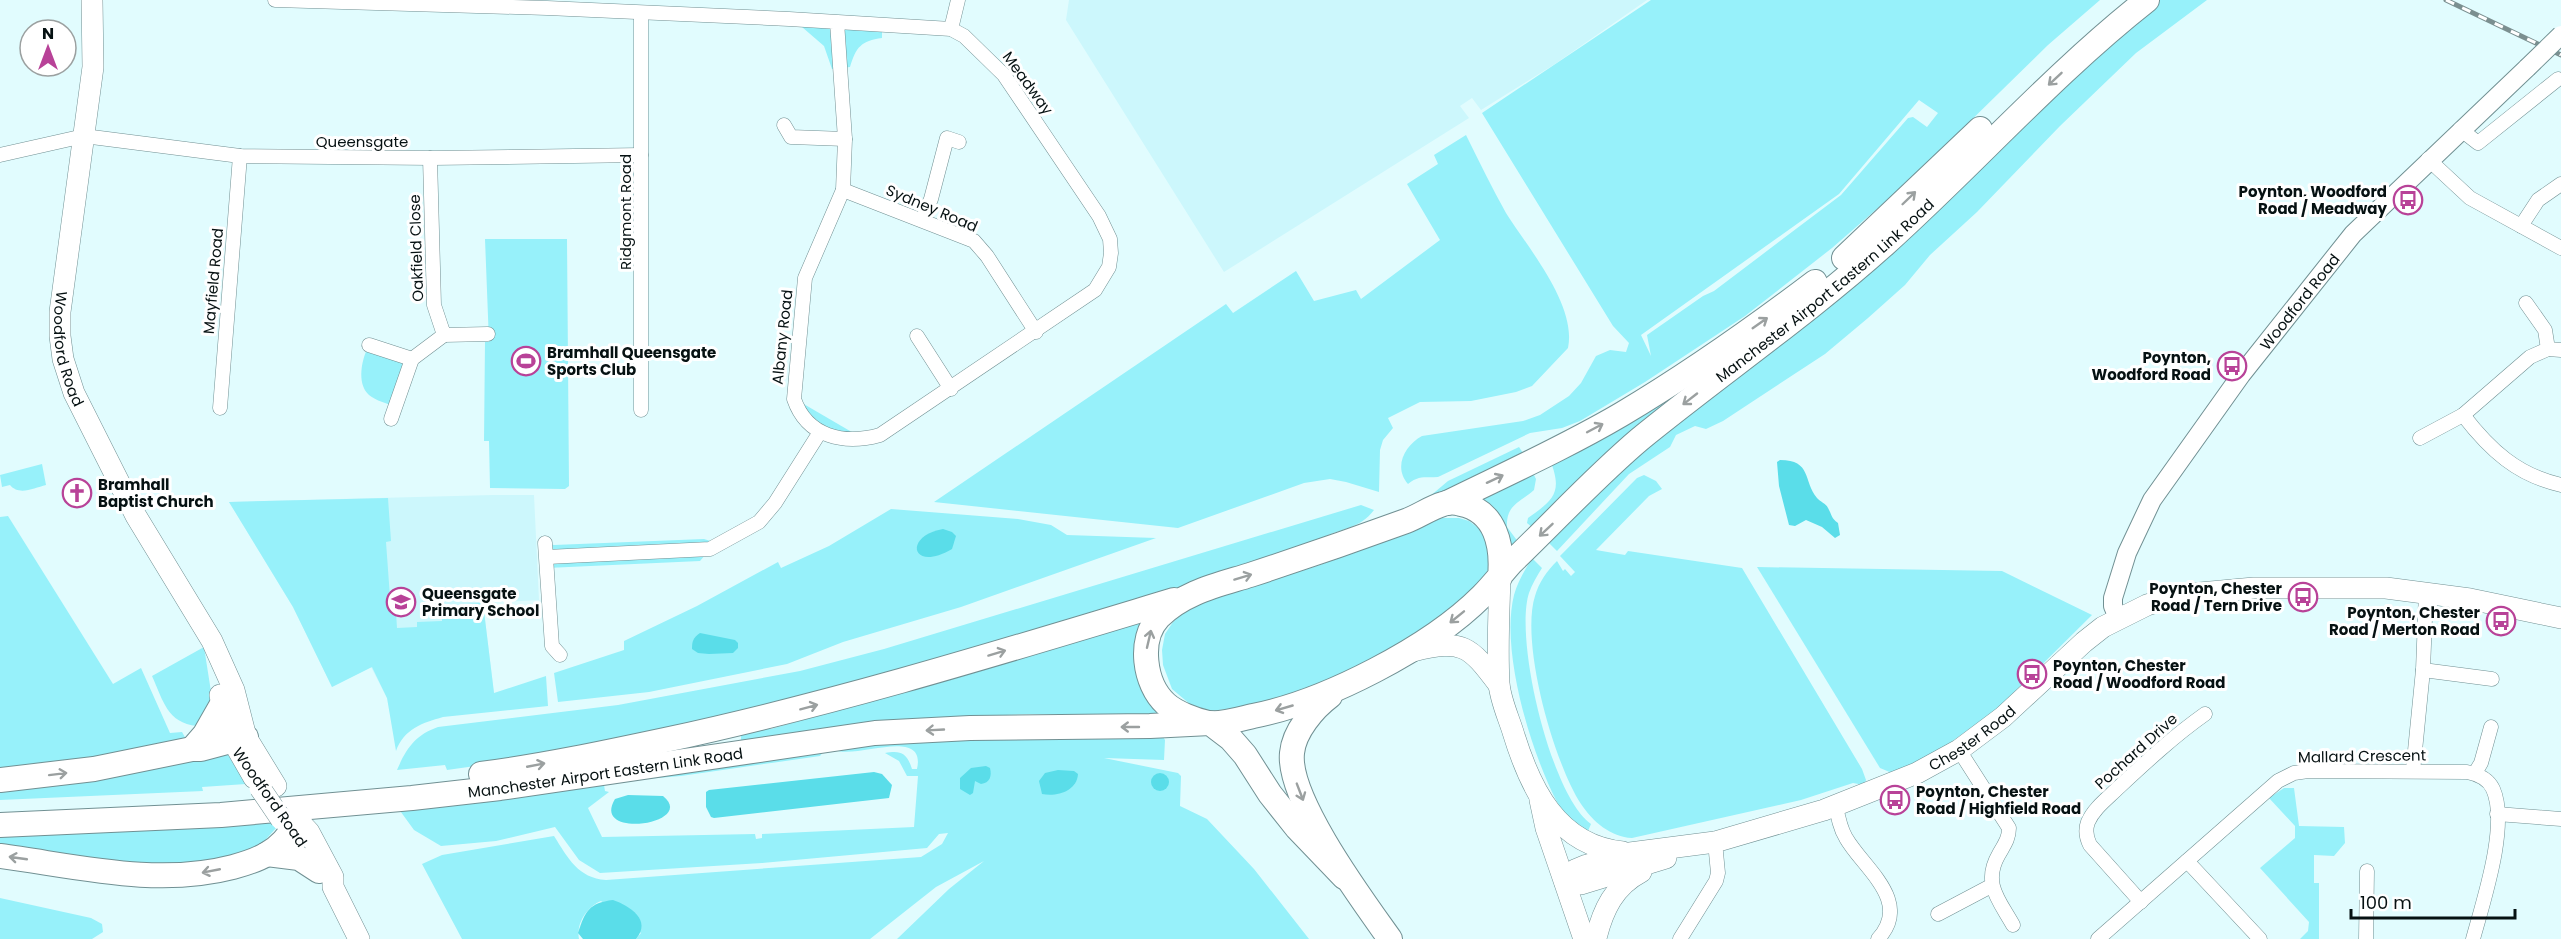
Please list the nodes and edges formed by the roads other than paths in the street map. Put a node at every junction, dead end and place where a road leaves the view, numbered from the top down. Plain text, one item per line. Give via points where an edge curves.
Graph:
1 (92, 0) edge
2 (275, 0) edge
3 (958, 0) edge
4 (2121, 0) edge
5 (2147, 0) edge
6 (547, 4) edge
7 (664, 7) edge
8 (641, 14) junction
9 (837, 22) junction
10 (951, 29) junction
11 (2561, 35) edge
12 (2558, 79) dead end
13 (2460, 129) junction
14 (952, 135) dead end
15 (84, 136) junction
16 (786, 137) dead end
17 (845, 139) junction
18 (0, 155) edge
19 (641, 155) junction
20 (240, 156) junction
21 (430, 158) junction
22 (2428, 159) junction
23 (2561, 184) edge
24 (843, 190) junction
25 (922, 220) junction
26 (2521, 226) junction
27 (2561, 248) edge
28 (2526, 303) dead end
29 (1036, 332) junction
30 (488, 334) dead end
31 (915, 334) dead end
32 (444, 335) junction
33 (369, 345) dead end
34 (2555, 349) edge
35 (412, 359) junction
36 (951, 389) junction
37 (220, 408) dead end
38 (641, 410) dead end
39 (2463, 415) junction
40 (391, 419) dead end
41 (820, 432) junction
42 (2420, 438) dead end
43 (2561, 485) edge
44 (1447, 503) junction
45 (1500, 576) junction
46 (2426, 592) junction
47 (1188, 596) junction
48 (2118, 618) junction
49 (2561, 618) edge
50 (1403, 654) junction
51 (560, 655) dead end
52 (221, 664) junction
53 (2423, 670) junction
54 (2492, 679) dead end
55 (1499, 685) junction
56 (1339, 689) junction
57 (221, 706) junction
58 (2205, 714) dead end
59 (1210, 723) junction
60 (1169, 725) junction
61 (2491, 728) dead end
62 (238, 739) junction
63 (192, 749) junction
64 (1959, 750) junction
65 (2413, 771) junction
66 (2475, 773) junction
67 (0, 780) edge
68 (1270, 794) junction
69 (1547, 806) junction
70 (1836, 806) junction
71 (0, 810) edge
72 (2497, 814) junction
73 (2561, 819) edge
74 (292, 822) junction
75 (0, 825) edge
76 (1709, 844) junction
77 (1630, 853) junction
78 (0, 855) edge
79 (267, 855) junction
80 (1671, 857) junction
81 (2187, 861) junction
82 (2367, 871) dead end
83 (1344, 877) junction
84 (326, 879) junction
85 (1573, 879) junction
86 (1991, 886) junction
87 (2141, 902) junction
88 (1938, 914) dead end
89 (2013, 925) dead end
90 (359, 939) edge
91 (1390, 939) edge
92 (1592, 939) edge
93 (1680, 939) edge
94 (1878, 939) edge
95 (2098, 939) edge
96 (2260, 939) edge
97 (2366, 939) edge
98 (2473, 939) edge

1 - 15 main road, Woodford Road via 93,67
2 - 6 street
3 - 10 street
44 -> 4 highway, Manchester Airport Eastern Link Road via 1622,414 1762,322 1824,276 2046,65
5 -> 45 highway, Manchester Airport Eastern Link Road via 2057,77 1884,245 1638,441
6 - 8 street
7 - 8 street
7 - 9 street
8 - 19 street, Ridgmont Road
9 - 10 street
9 - 17 street, Albany Road
10 - 29 street, Meadway via 964,36 1004,75 1100,216 1110,239 1109,267 1095,290
11 - 13 street, Woodford Road, bridge
12 - 13 street via 2478,143
13 - 22 street, Woodford Road
14 - 25 street
15 - 18 street
15 - 20 street, Queensgate
15 - 52 main road, Woodford Road via 60,312 63,359 74,393 125,494 189,600
16 - 17 street
17 - 24 street, Albany Road
19 - 21 street, Queensgate
19 - 38 street, Ridgmont Road
20 - 21 street, Queensgate
20 - 37 street, Mayfield Road
21 - 32 street, Oakfield Close via 434,305
22 - 26 street via 2470,198
22 - 48 street, Woodford Road via 2337,253 2241,375 2151,500 2127,553 2113,598
23 - 26 street via 2538,200
24 - 25 street, Sydney Road
24 - 41 street, Albany Road via 805,278 793,386 797,408 809,425
25 - 29 street, Sydney Road via 974,241
26 - 27 street
28 - 34 street
29 - 36 street, Meadway
30 - 32 street
31 - 36 street
32 - 35 street
33 - 35 street
34 - 39 street via 2530,357
35 - 40 street
36 - 41 street, Meadway via 880,435 841,439
39 - 42 street
39 - 43 street via 2510,464 2536,478
41 - 51 street via 759,522 710,549 546,550 552,646
44 - 45 highway via 1475,509 1492,524
47 -> 44 highway, Manchester Airport Eastern Link Road via 1343,544
45 -> 50 highway, Manchester Airport Eastern Link Road via 1453,621
45 - 55 main road
46 - 48 main road, Chester Road via 2345,587 2218,590 2178,595
46 - 49 main road, Chester Road
46 - 53 street
59 -> 47 highway via 1167,705 1157,694 1148,669 1150,631 1158,618
71 -> 47 highway, Manchester Airport Eastern Link Road via 248,799 499,772 800,709
48 - 64 main road, Chester Road via 2084,642 2003,717
50 - 55 main road via 1437,645 1464,648 1477,656
50 - 56 highway, Manchester Airport Eastern Link Road
52 - 57 main road, Woodford Road
52 - 62 main road, Woodford Road via 234,690
53 - 54 street
53 - 65 street
55 - 69 main road via 1520,754
56 -> 59 highway, Manchester Airport Eastern Link Road via 1263,714
56 -> 83 highway via 1311,715 1292,752 1294,776 1303,799
57 - 62 main road, Woodford Road
57 - 63 highway
58 - 87 street, Pochard Drive via 2154,754 2094,811 2087,824 2090,845
59 - 60 highway, Manchester Airport Eastern Link Road
59 - 68 highway via 1245,754
60 - 68 highway via 1217,742
60 -> 75 highway, Manchester Airport Eastern Link Road via 970,728 875,734 412,798 221,815
61 - 66 street
62 - 63 highway
62 - 74 main road, Woodford Road
67 -> 63 highway via 94,769
64 - 70 main road, Chester Road via 1883,789
64 - 86 street via 2009,828 2009,836 1994,863
65 - 66 street, Mallard Crescent
65 - 81 street, Mallard Crescent via 2308,771 2287,776
66 - 72 street via 2493,788
68 - 83 highway
69 - 77 main road via 1569,832 1587,844
69 - 85 main road
70 - 76 main road, Chester Road
70 - 94 street via 1845,837 1883,886 1889,901 1890,916
72 - 73 street
72 - 98 street via 2491,870
74 - 79 highway
74 - 84 main road, Woodford Road via 309,832 333,877
76 - 77 main road, Chester Road
76 - 80 main road, Chester Road
76 - 93 street via 1718,873 1716,881
77 - 85 main road, Chester Road
79 -> 78 highway via 213,872 184,876 145,875
79 - 84 highway via 299,858
80 - 85 main road, Chester Road
80 - 92 main road via 1633,876 1614,894
81 - 87 street, Mallard Crescent
81 - 96 street
82 - 97 street
83 - 91 highway
84 - 90 main road, Woodford Road
85 - 92 main road
86 - 88 street
86 - 89 street
87 - 95 street, Mallard Crescent

